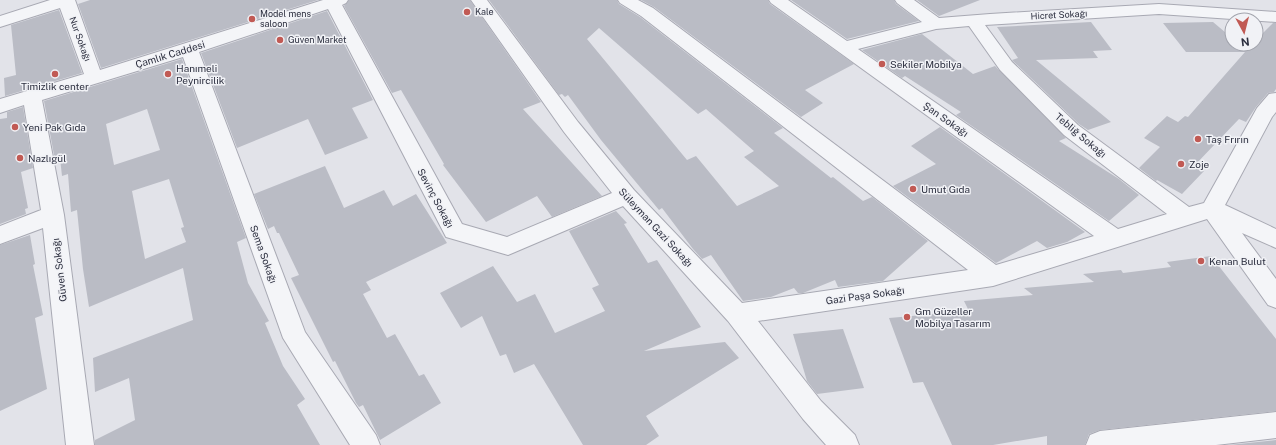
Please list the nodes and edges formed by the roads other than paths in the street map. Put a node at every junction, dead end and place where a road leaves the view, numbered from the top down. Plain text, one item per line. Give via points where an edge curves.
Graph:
1 (66, 0) edge
2 (479, 0) edge
3 (626, 0) edge
4 (777, 0) edge
5 (903, 0) edge
6 (1143, 0) edge
7 (336, 2) edge
8 (1159, 9) junction
9 (1276, 16) edge
10 (974, 21) junction
11 (0, 22) edge
12 (936, 24) junction
13 (844, 47) junction
14 (189, 49) junction
15 (94, 77) junction
16 (32, 97) junction
17 (0, 106) edge
18 (1272, 111) edge
19 (626, 196) junction
20 (1212, 209) junction
21 (53, 215) junction
22 (1186, 218) junction
23 (0, 235) edge
24 (1115, 239) junction
25 (1276, 239) edge
26 (994, 276) junction
27 (1276, 298) edge
28 (737, 314) junction
29 (1276, 425) edge
30 (80, 445) edge
31 (366, 445) edge
32 (845, 445) edge
33 (1100, 445) edge

1 - 11 street
1 - 15 street, Nur Sokağı
2 - 19 street, Süleyman Gazi Sokağı via 571,127
3 - 26 street via 647,12
4 - 13 street, Şan Sokağı
5 - 12 street
6 - 8 street
7 - 14 street, Çamlık Caddesi
7 - 19 street, Sevinç Sokağı via 454,231 508,246
8 - 9 street, Hicret Sokağı
8 - 10 street, Hicret Sokağı
10 - 12 street, Hicret Sokağı
10 - 22 street, Tebliğ Sokağı via 1006,66 1071,130
12 - 13 street, Hicret Sokağı
13 - 24 street, Şan Sokağı
14 - 15 street, Çamlık Caddesi
14 - 31 street, Sema Sokağı via 295,338
15 - 16 street, Çamlık Caddesi
16 - 17 street, Çamlık Caddesi
16 - 21 street, Güven Sokağı
18 - 20 street
19 - 28 street, Süleyman Gazi Sokağı
20 - 22 street, Gazi Paşa Sokağı
20 - 25 street
20 - 27 street
21 - 23 street
21 - 30 street, Güven Sokağı
22 - 24 street, Gazi Paşa Sokağı
24 - 26 street, Gazi Paşa Sokağı
26 - 28 street, Gazi Paşa Sokağı
28 - 32 street, Süleyman Gazi Sokağı via 812,410
29 - 33 street

